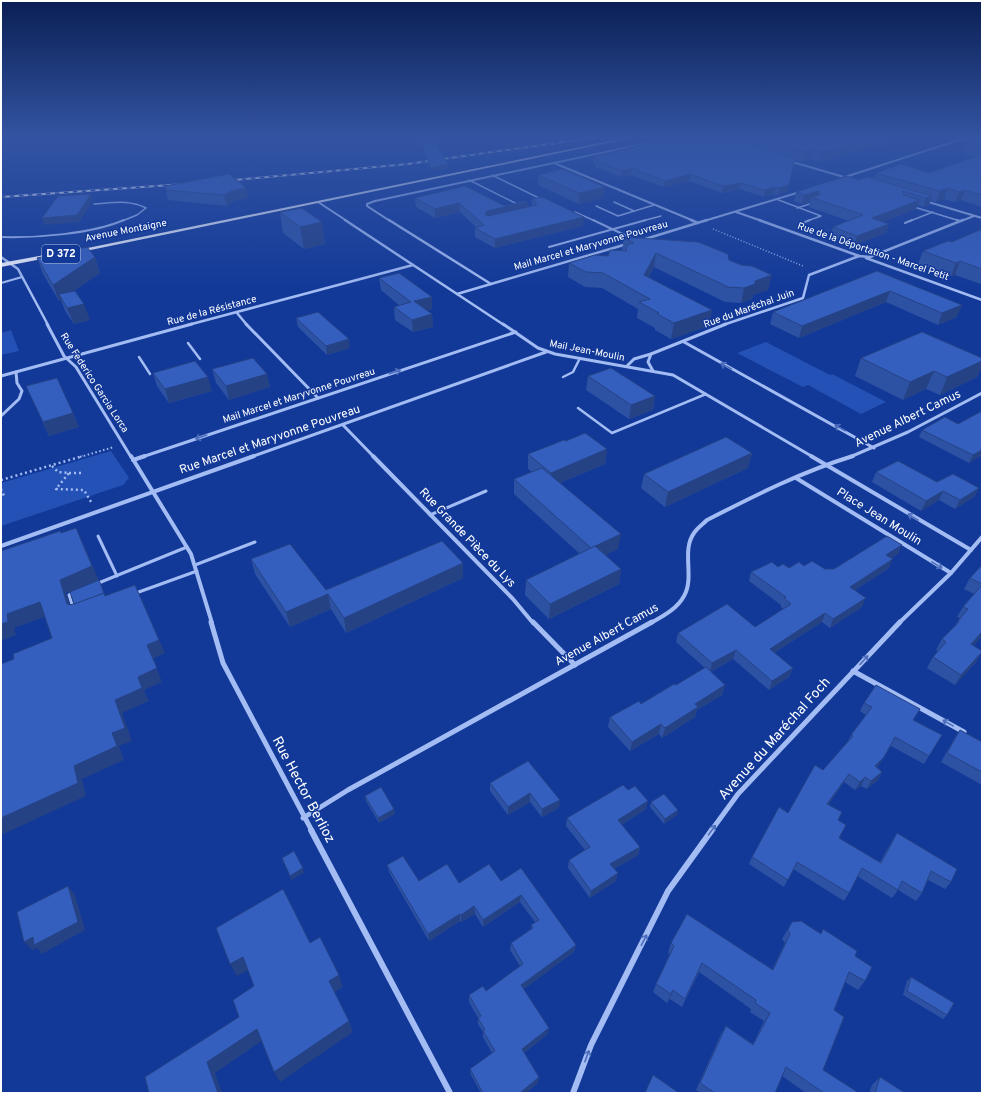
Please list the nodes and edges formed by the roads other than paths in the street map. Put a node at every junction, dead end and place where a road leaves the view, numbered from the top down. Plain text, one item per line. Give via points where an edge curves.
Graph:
1 (381, 189) edge
2 (428, 189) edge
3 (487, 189) edge
4 (520, 189) edge
5 (616, 189) edge
6 (804, 191) edge
7 (776, 200) junction
8 (924, 200) edge
9 (544, 201) edge
10 (318, 202) junction
11 (614, 202) dead end
12 (816, 202) edge
13 (94, 204) dead end
14 (520, 205) edge
15 (654, 205) junction
16 (596, 206) dead end
17 (913, 206) edge
18 (797, 208) junction
19 (635, 211) junction
20 (575, 212) edge
21 (736, 212) junction
22 (932, 212) junction
23 (660, 216) dead end
24 (974, 216) junction
25 (982, 218) edge
26 (960, 221) junction
27 (805, 222) dead end
28 (698, 223) junction
29 (905, 223) dead end
30 (612, 230) junction
31 (1, 237) edge
32 (637, 241) joint
33 (630, 243) edge
34 (549, 247) dead end
35 (67, 253) edge
36 (59, 254) edge
37 (859, 256) junction
38 (1, 257) edge
39 (10, 264) junction
40 (1, 265) edge
41 (413, 265) junction
42 (22, 277) junction
43 (1, 283) edge
44 (491, 284) junction
45 (457, 294) junction
46 (982, 300) edge
47 (237, 313) junction
48 (516, 332) junction
49 (684, 342) junction
50 (188, 343) dead end
51 (546, 352) junction
52 (652, 354) junction
53 (139, 357) dead end
54 (68, 358) junction
55 (580, 358) junction
56 (200, 359) dead end
57 (628, 366) junction
58 (652, 371) junction
59 (16, 372) junction
60 (150, 374) dead end
61 (1, 376) edge
62 (562, 377) dead end
63 (982, 393) edge
64 (706, 394) junction
65 (318, 398) junction
66 (578, 408) dead end
67 (1, 416) edge
68 (343, 425) junction
69 (874, 448) junction
70 (133, 460) junction
71 (824, 465) junction
72 (796, 478) junction
73 (486, 491) dead end
74 (153, 492) junction
75 (429, 515) junction
76 (98, 536) dead end
77 (982, 537) edge
78 (255, 542) dead end
79 (1, 546) edge
80 (187, 547) junction
81 (971, 550) junction
82 (194, 565) junction
83 (196, 571) junction
84 (951, 574) junction
85 (117, 576) junction
86 (90, 587) edge
87 (76, 592) edge
88 (134, 594) edge
89 (74, 609) edge
90 (575, 665) junction
91 (853, 671) junction
92 (968, 735) edge
93 (303, 818) junction
94 (450, 1093) edge
95 (573, 1093) edge

1 - 10 main road, Avenue Montaigne / D 372
2 - 44 street via 375,201 367,206
3 - 14 lane
4 - 9 lane
5 - 15 street
6 - 7 street, Mail Marcel et Maryvonne Pouvreau
7 - 18 lane
7 - 21 street, Mail Marcel et Maryvonne Pouvreau
8 - 24 street
10 - 35 main road, Avenue Montaigne / D 372
10 - 41 street, Mail Jean-Moulin
11 - 19 lane
12 - 18 lane
13 - 31 lane via 131,202 146,208 133,218 107,225 31,238
15 - 19 lane
15 - 28 street
16 - 19 lane via 618,216
17 - 22 lane
18 - 27 lane via 821,216
20 - 30 lane
21 - 28 street, Mail Marcel et Maryvonne Pouvreau
21 - 37 street, Rue de la Déportation - Marcel Petit
22 - 26 lane
22 - 29 lane
23 - 30 lane
24 - 25 street
24 - 26 street
26 - 37 street via 870,257
28 - 32 street, Mail Marcel et Maryvonne Pouvreau
30 - 32 lane
30 - 34 lane
33 - 44 street, Mail Marcel et Maryvonne Pouvreau
36 - 39 main road, D 372
37 - 46 street, Rue de la Déportation - Marcel Petit
37 - 49 street, Rue du Maréchal Juin via 809,275 803,298 737,320
38 - 39 street, Rue Federico Garcia Lorca
39 - 40 main road, D 372
39 - 42 street, Rue Federico Garcia Lorca via 18,269
41 - 45 street, Mail Jean-Moulin
41 - 47 street, Rue de la Résistance
42 - 43 lane
42 - 54 street, Rue Federico Garcia Lorca
44 - 45 street, Mail Marcel et Maryvonne Pouvreau
45 - 48 street, Mail Jean-Moulin
47 - 54 street, Rue de la Résistance
47 - 65 street
48 - 51 street, Mail Jean-Moulin
65 -> 48 street, Mail Marcel et Maryvonne Pouvreau
49 - 52 street, Rue du Maréchal Juin
69 -> 49 street
50 - 56 lane
51 - 55 street, Mail Jean-Moulin
51 - 68 street, Rue Marcel et Maryvonne Pouvreau
52 - 57 street, Rue du Maréchal Juin via 634,359
52 - 58 street via 648,362
53 - 60 lane
54 - 59 street, Rue de la Résistance
54 - 70 street, Rue Federico Garcia Lorca
55 - 57 street, Mail Jean-Moulin
55 - 62 lane via 573,372
57 - 58 street, Mail Jean-Moulin
58 - 64 street, Mail Jean-Moulin via 673,375
59 - 61 street, Rue de la Résistance
59 - 67 street via 17,383 22,391 19,399
63 - 69 street, Avenue Albert Camus
64 - 66 lane via 612,433
64 - 71 street, Mail Jean-Moulin
65 -> 70 street, Mail Marcel et Maryvonne Pouvreau
68 - 74 street, Rue Marcel et Maryvonne Pouvreau
68 - 75 street, Rue Grande Pièce du Lys
69 - 71 street, Avenue Albert Camus
70 - 74 street, Rue Federico Garcia Lorca
71 - 72 street, Avenue Albert Camus
81 -> 71 street, Place Jean Moulin
72 -> 84 street, Place Jean Moulin
72 - 90 street, Avenue Albert Camus via 782,482 697,528 692,536 688,587 684,597 668,613
73 - 75 lane
74 - 79 street, Rue Marcel et Maryvonne Pouvreau
74 - 80 street, Rue Hector Berlioz
75 - 90 street, Rue Grande Pièce du Lys
76 - 85 lane
77 - 81 street, Avenue du Maréchal Foch
78 - 82 lane
80 - 82 street, Rue Hector Berlioz
80 - 85 lane
81 - 84 street, Avenue du Maréchal Foch
82 - 83 street, Rue Hector Berlioz
83 - 88 lane
83 - 93 street, Rue Hector Berlioz via 222,663
91 -> 84 street, Avenue du Maréchal Foch via 891,630
85 - 86 lane
87 - 89 lane via 69,595
90 - 93 street, Avenue Albert Camus via 348,790
92 -> 91 street
95 -> 91 street, Avenue du Maréchal Foch via 591,1045 668,891 738,794
93 - 94 street, Rue Hector Berlioz

